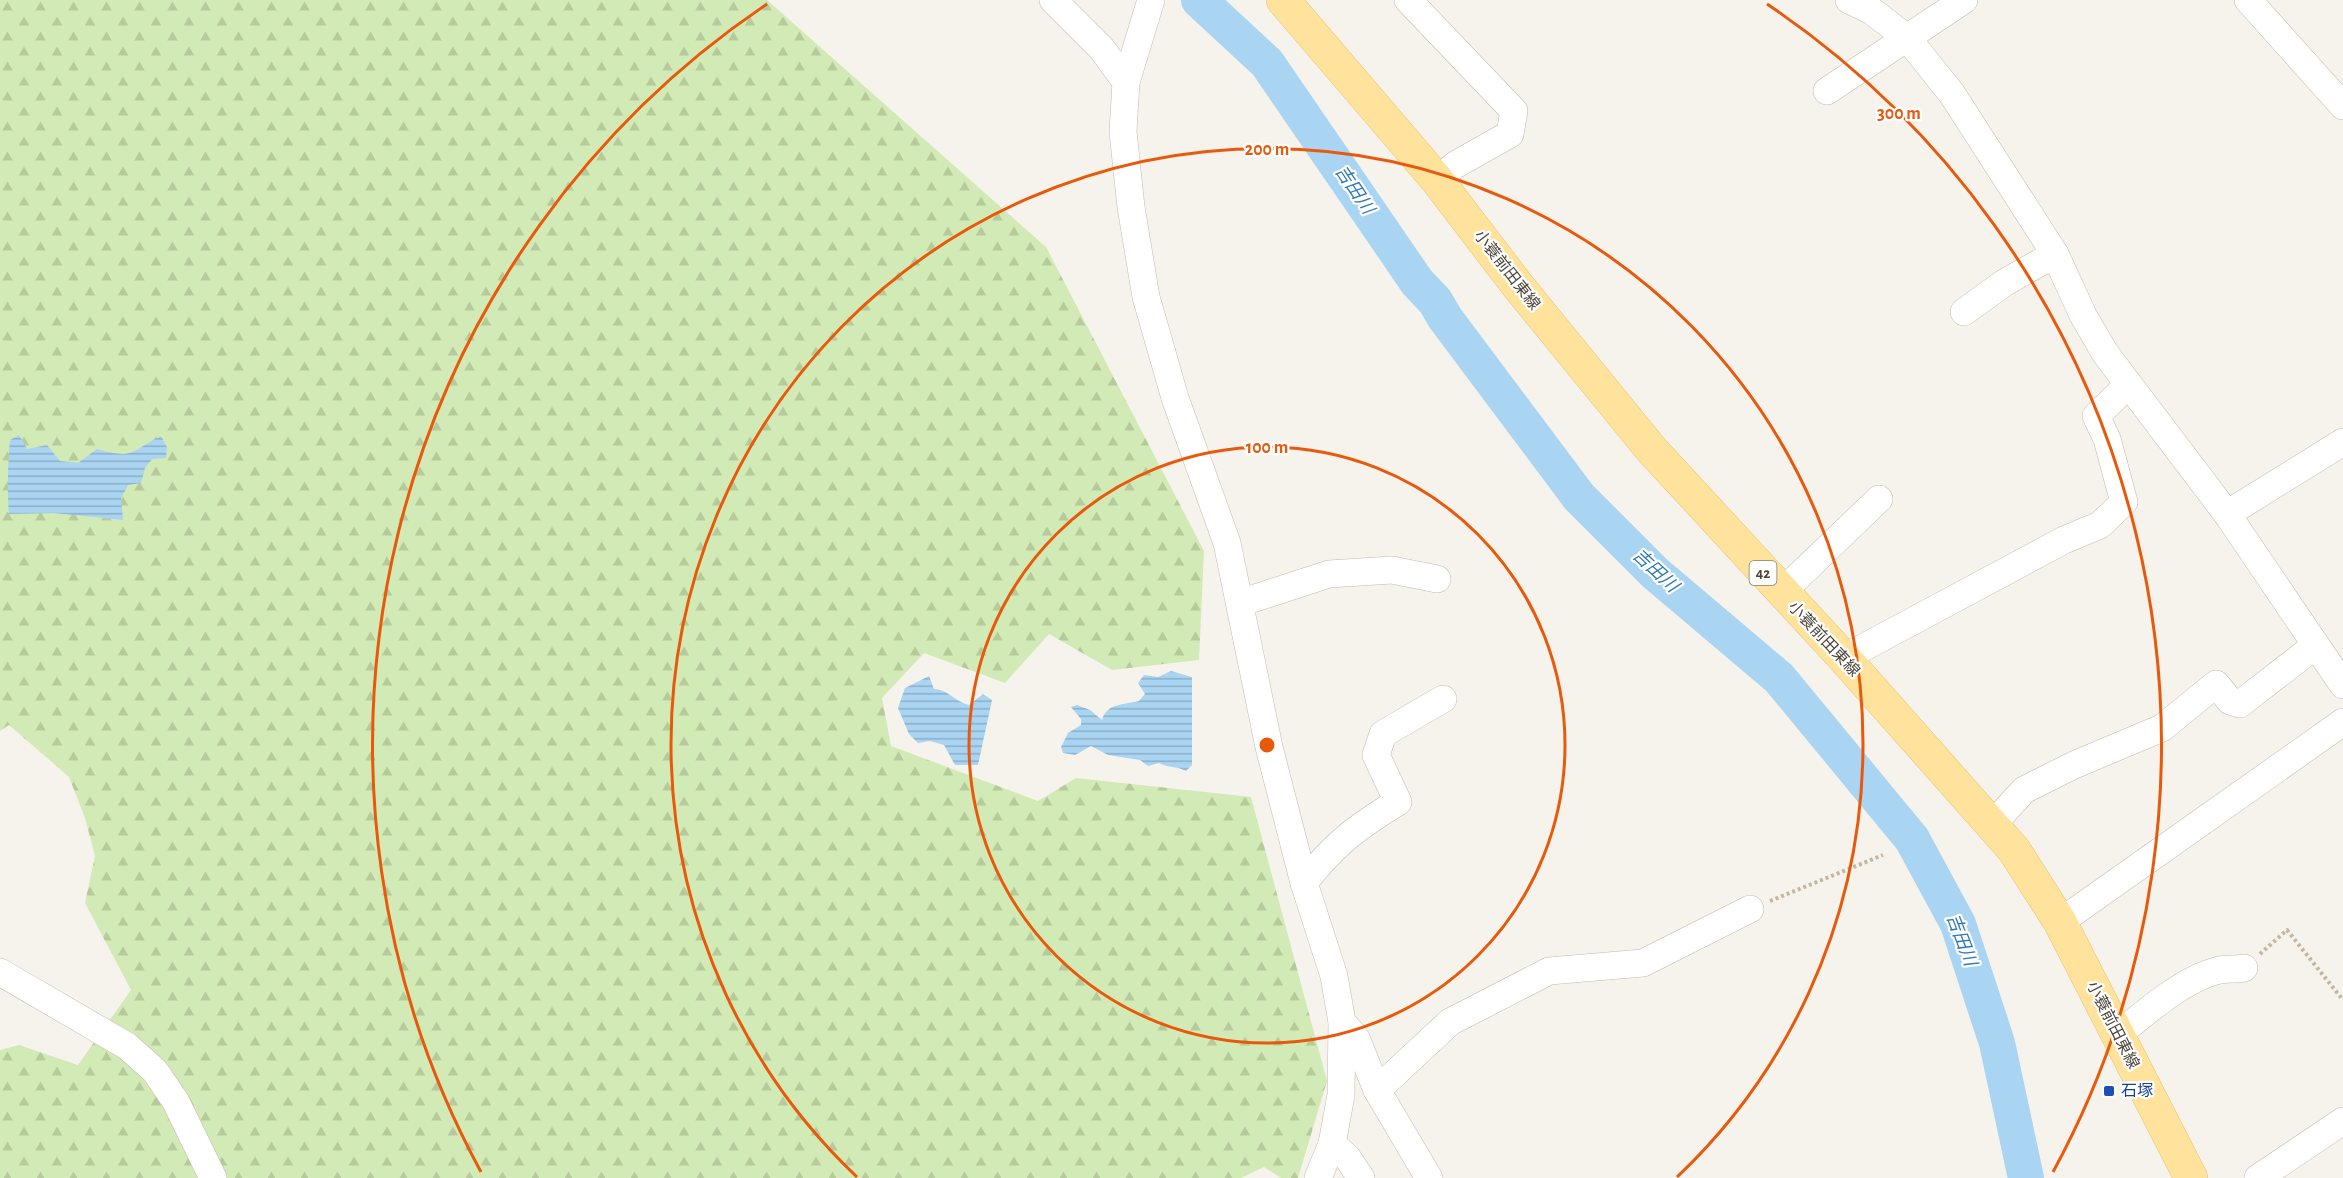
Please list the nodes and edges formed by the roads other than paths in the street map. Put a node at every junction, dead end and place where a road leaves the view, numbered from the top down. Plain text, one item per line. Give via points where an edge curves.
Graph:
1 (1053, 0) edge
2 (1283, 0) edge
3 (1408, 0) edge
4 (1849, 0) edge
5 (1889, 0) edge
6 (1964, 0) edge
7 (2248, 0) edge
8 (1148, 8) edge
9 (1908, 39) junction
10 (1126, 82) junction
11 (1827, 91) dead end
12 (2343, 106) edge
13 (1437, 180) junction
14 (2055, 254) junction
15 (1964, 312) dead end
16 (2128, 385) junction
17 (2343, 442) edge
18 (1879, 499) dead end
19 (2227, 514) junction
20 (1437, 579) dead end
21 (1781, 593) junction
22 (1239, 603) junction
23 (2316, 645) junction
24 (1844, 658) junction
25 (2343, 685) edge
26 (1443, 699) dead end
27 (2343, 722) edge
28 (1992, 825) junction
29 (1304, 883) junction
30 (1750, 909) road end
31 (2060, 922) junction
32 (2244, 968) road end
33 (0, 972) edge
34 (1342, 1022) junction
35 (2118, 1035) junction
36 (1377, 1090) junction
37 (2343, 1121) edge
38 (1332, 1144) junction
39 (213, 1178) edge
40 (1318, 1178) edge
41 (1361, 1178) edge
42 (1429, 1178) edge
43 (2191, 1178) edge
44 (2258, 1178) edge

1 - 10 street via 1102,50
2 - 13 main road, 小蓑前田東線 / 42
3 - 13 street via 1514,111 1510,134 1455,165
4 - 9 street via 1872,11
5 - 9 street
6 - 9 street
7 - 12 street
8 - 10 street
9 - 11 street
9 - 14 street via 1952,94
10 - 22 street via 1123,132 1146,297 1175,398 1227,543
13 - 21 main road, 小蓑前田東線 / 42 via 1651,449
14 - 15 street
14 - 16 street via 2083,315
16 - 19 street
16 - 24 street via 2096,416 2108,439 2124,502 2100,525 2064,540
17 - 19 street
18 - 21 street
19 - 23 street
20 - 22 street via 1392,570 1329,574
21 - 24 main road, 小蓑前田東線 / 42
22 - 29 street via 1269,747
23 - 25 street
23 - 28 street via 2240,704 2230,701 2216,684 2162,728 2024,790
24 - 28 main road, 小蓑前田東線 / 42
26 - 29 street via 1383,734 1376,755 1398,802 1329,850
27 - 31 street
28 - 31 main road, 小蓑前田東線 / 42 via 2014,850
29 - 34 street via 1334,976
30 - 36 street via 1643,963 1549,971 1450,1022
31 - 35 main road, 小蓑前田東線 / 42
32 - 35 street via 2217,970 2194,982 2154,1004
33 - 39 street via 127,1046 155,1071 176,1101
34 - 36 street via 1356,1038
34 - 38 street via 1341,1095
35 - 43 main road, 小蓑前田東線 / 42
36 - 42 street
37 - 44 street
38 - 40 street
38 - 41 street

